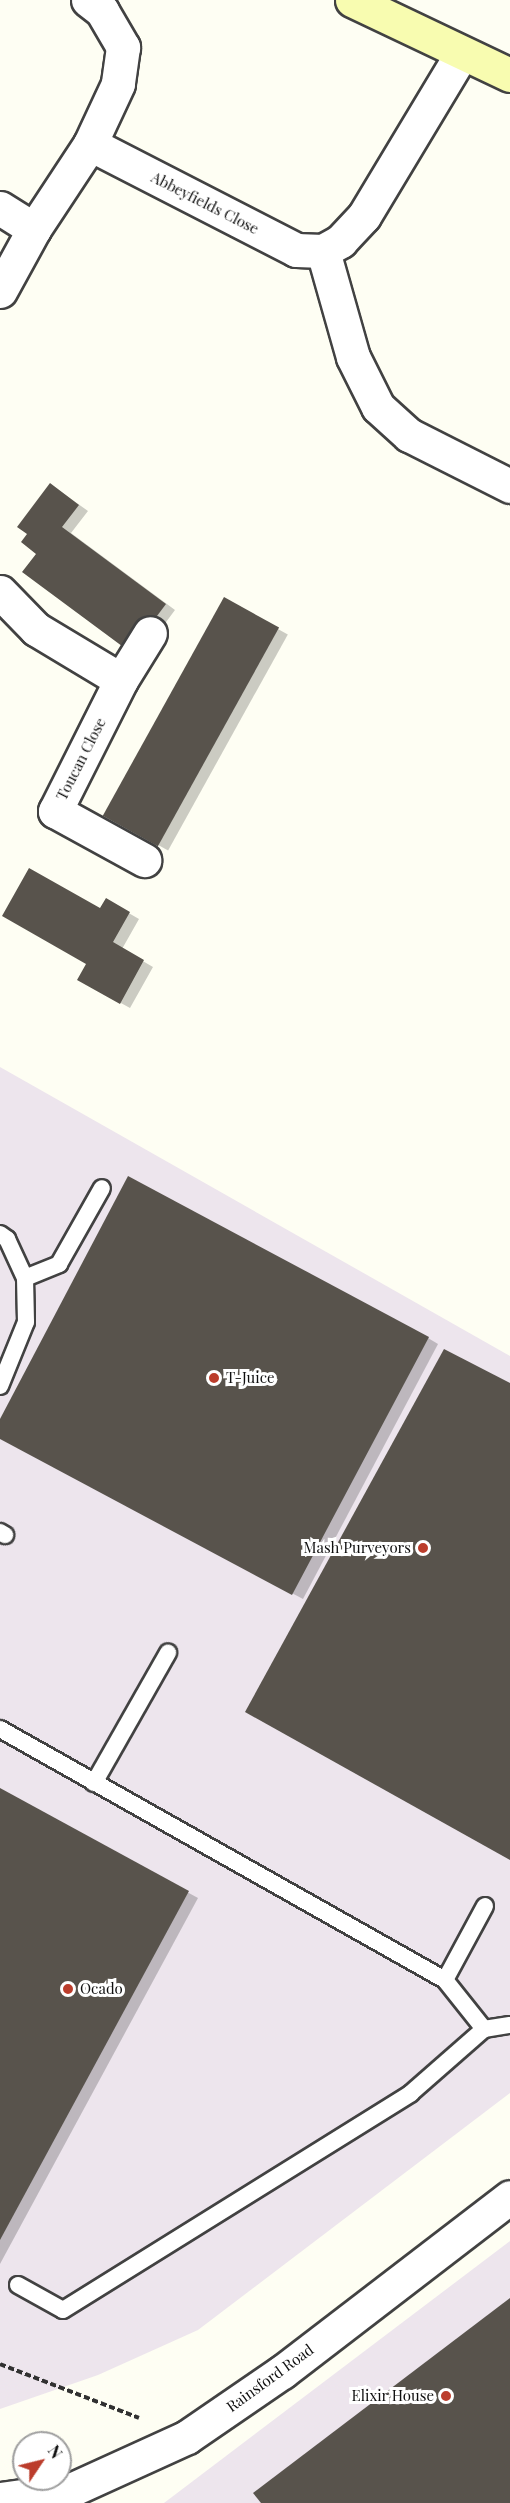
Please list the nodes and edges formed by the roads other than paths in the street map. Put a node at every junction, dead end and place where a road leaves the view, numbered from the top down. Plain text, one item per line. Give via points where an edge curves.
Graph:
1 (88, 0) edge
2 (362, 2) edge
3 (462, 53) junction
4 (510, 75) edge
5 (90, 144) junction
6 (0, 208) edge
7 (34, 229) junction
8 (323, 251) junction
9 (0, 291) edge
10 (510, 486) edge
11 (0, 592) edge
12 (150, 633) dead end
13 (121, 680) junction
14 (144, 860) dead end
15 (102, 1188) dead end
16 (0, 1234) edge
17 (25, 1278) junction
18 (0, 1386) edge
19 (168, 1653) dead end
20 (0, 1729) edge
21 (94, 1783) junction
22 (485, 1906) dead end
23 (445, 1980) junction
24 (510, 2025) edge
25 (484, 2029) junction
26 (510, 2197) edge
27 (18, 2286) dead end
28 (0, 2499) edge

1 - 5 street via 102,11 123,46 118,84
2 - 3 street
3 - 4 street
3 - 8 street via 364,216 341,241
5 - 7 street
5 - 8 street, Abbeyfields Close via 296,250
6 - 7 street
7 - 9 street
8 - 10 street via 353,357 378,407 409,435
11 - 13 street via 36,629
12 - 13 street, Toucan Close
13 - 14 street, Toucan Close via 55,811
15 - 17 lane via 59,1264
16 - 17 lane via 7,1239
17 - 18 lane via 26,1322
19 - 21 lane
20 - 21 lane
21 - 23 lane
22 - 23 lane
23 - 25 lane
24 - 25 lane
25 - 27 lane via 411,2093 63,2310
26 - 28 street, Rainsford Road via 282,2372 187,2437 73,2489

